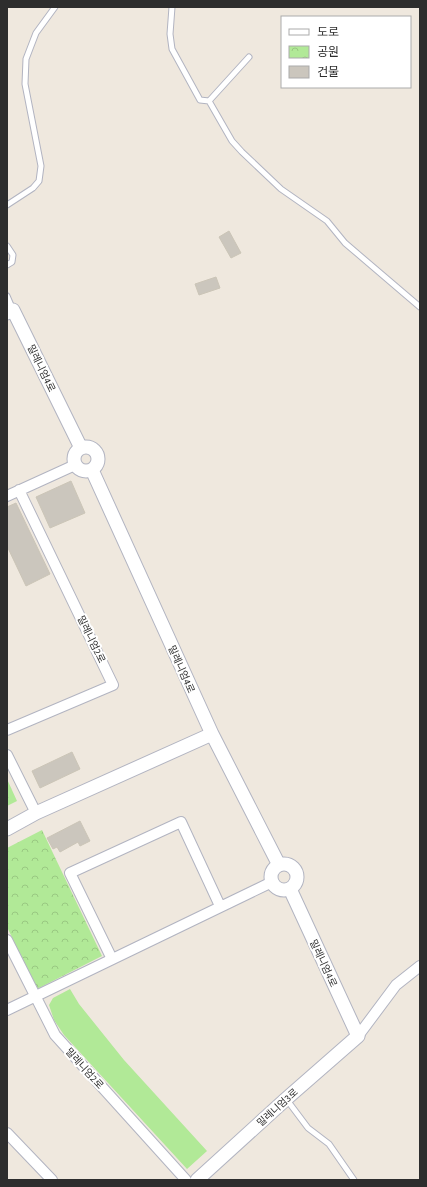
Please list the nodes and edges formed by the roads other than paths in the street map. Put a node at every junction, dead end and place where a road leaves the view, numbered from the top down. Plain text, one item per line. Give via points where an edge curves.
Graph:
1 (55, 7) edge
2 (172, 7) edge
3 (249, 57) dead end
4 (209, 100) junction
5 (7, 205) edge
6 (7, 246) edge
7 (7, 265) edge
8 (7, 296) edge
9 (420, 307) edge
10 (10, 312) edge
11 (81, 448) junction
12 (76, 465) junction
13 (92, 470) junction
14 (20, 490) junction
15 (7, 496) edge
16 (7, 730) edge
17 (212, 734) junction
18 (7, 755) edge
19 (36, 813) junction
20 (7, 829) edge
21 (279, 865) junction
22 (272, 882) junction
23 (290, 889) junction
24 (220, 906) junction
25 (7, 940) edge
26 (112, 959) junction
27 (420, 966) edge
28 (35, 996) junction
29 (7, 1010) edge
30 (358, 1036) junction
31 (286, 1099) junction
32 (7, 1133) edge
33 (52, 1180) edge
34 (186, 1180) edge
35 (198, 1180) edge
36 (354, 1180) edge

1 - 5 lane via 36,33 26,59 25,84 41,166 39,181
2 - 4 lane via 172,49 200,100
3 - 4 lane
4 - 9 lane via 232,141 264,173 295,201 322,217 345,243
6 - 7 lane via 13,255 12,262
8 - 10 lane
10 - 11 street, 밀레니엄4로
11 - 12 street via 74,457
11 - 13 street via 89,447 98,455 98,463
12 - 13 street via 81,470
12 - 14 street
13 - 17 street, 밀레니엄4로
14 - 15 street
14 - 16 street, 밀레니엄2로 via 114,684
17 - 19 street
17 - 21 street, 밀레니엄4로
18 - 19 street
19 - 20 street
21 - 22 street via 272,872
21 - 23 street via 290,865 297,871 297,880
22 - 23 street via 280,890
22 - 24 street
23 - 30 street, 밀레니엄4로
24 - 26 street
24 - 26 street via 181,822 70,873
25 - 28 street, 밀레니엄2로
26 - 28 street
27 - 30 street via 396,985
28 - 29 street
28 - 34 street, 밀레니엄2로 via 55,1035
30 - 31 street, 밀레니엄3로
31 - 35 street, 밀레니엄3로
31 - 36 lane via 308,1128 329,1144
32 - 33 street

